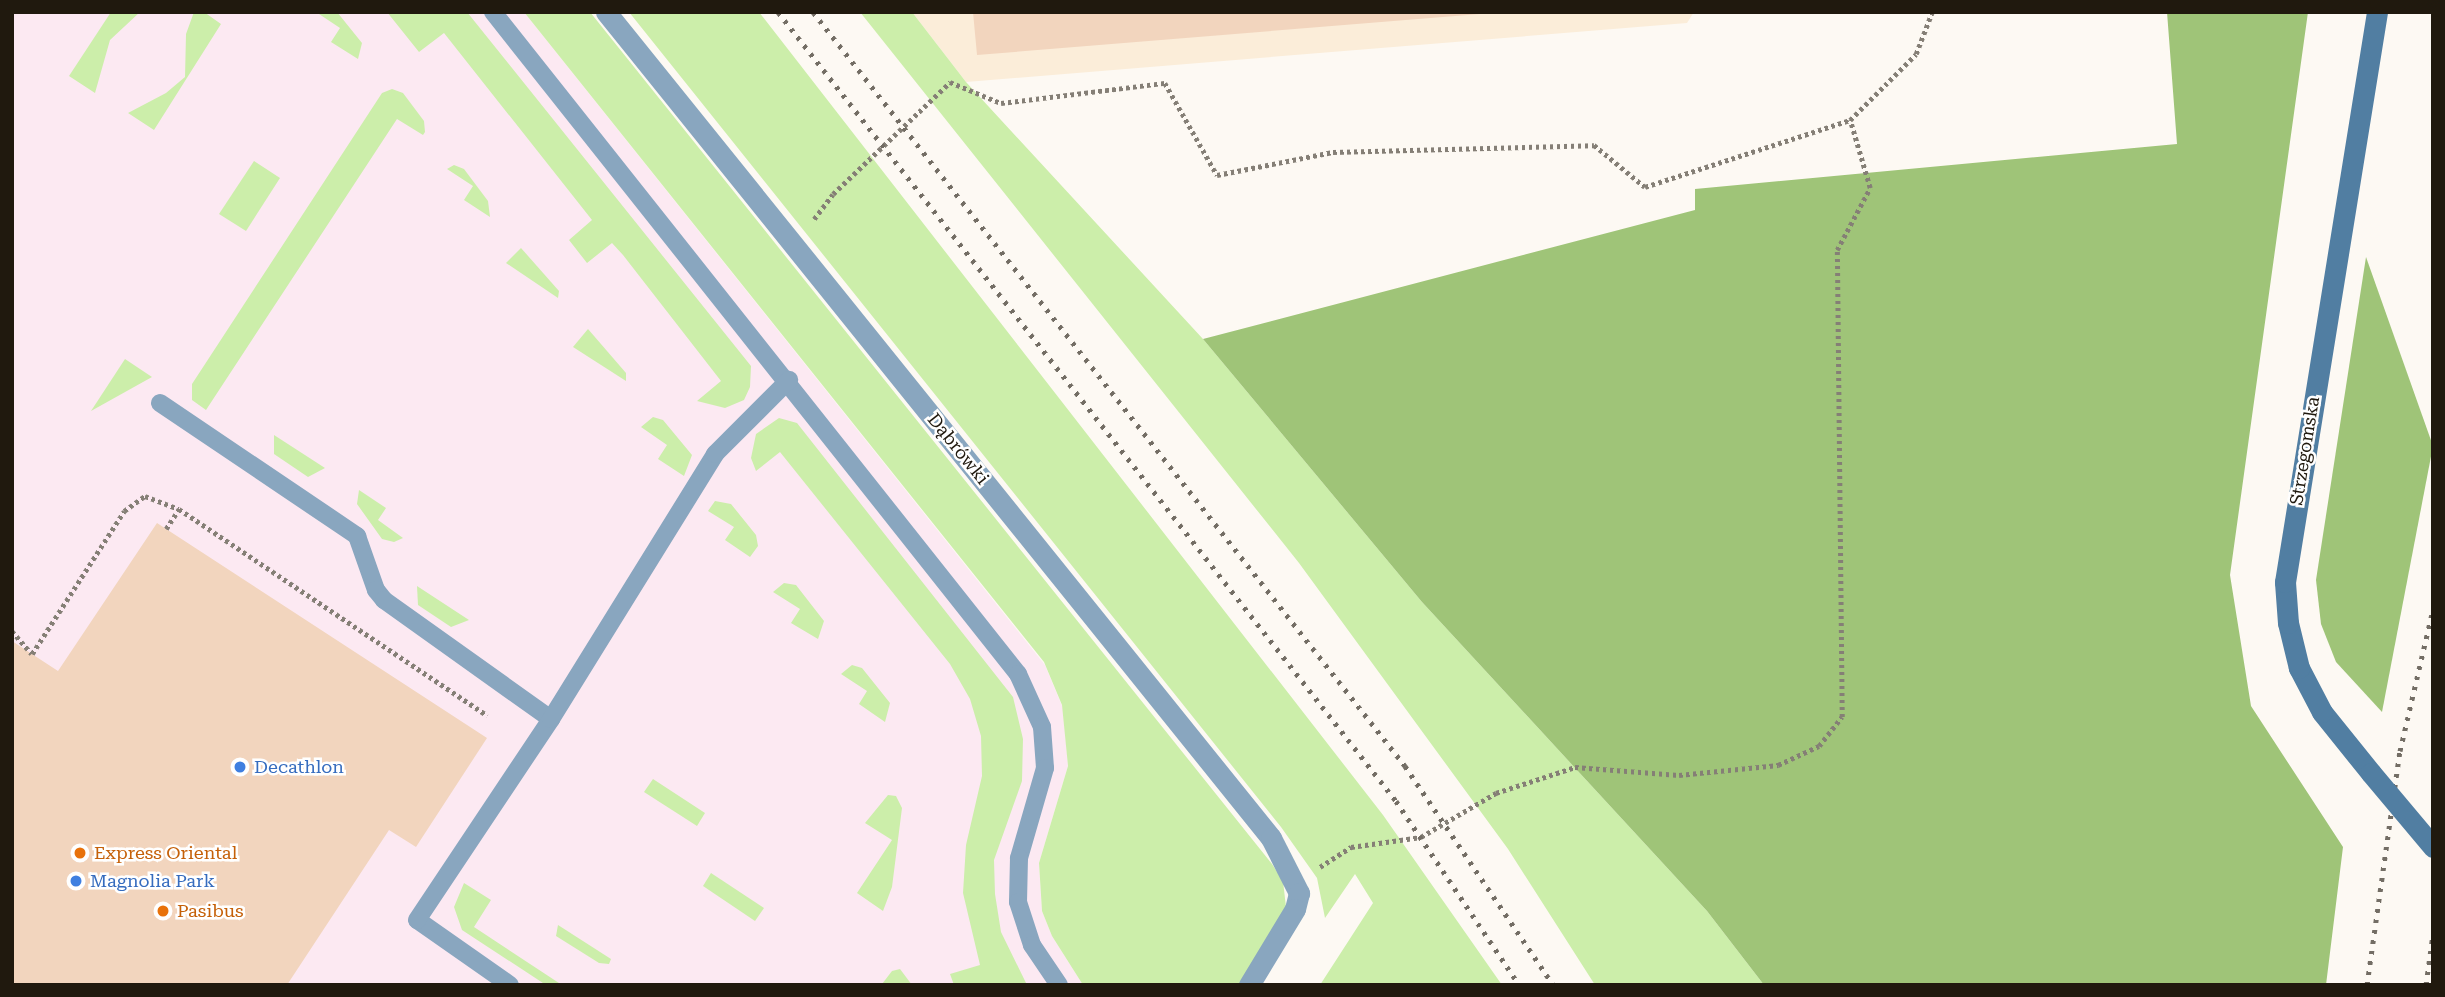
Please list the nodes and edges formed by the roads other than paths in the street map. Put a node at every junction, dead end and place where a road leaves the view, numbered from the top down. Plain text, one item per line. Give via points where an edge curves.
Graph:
1 (493, 12) edge
2 (606, 12) edge
3 (2377, 12) edge
4 (789, 380) junction
5 (160, 403) dead end
6 (551, 719) junction
7 (2433, 847) edge
8 (510, 985) edge
9 (1059, 985) edge
10 (1249, 985) edge

1 - 4 lane
2 - 10 street, Dąbrówki via 1270,838 1299,893 1295,909
3 - 7 main road, Strzegomska, bridge via 2285,582 2288,623 2299,668 2322,712
4 - 6 lane via 715,454
4 - 9 lane via 1000,648 1035,708 1042,727 1045,768 1019,858 1018,902 1031,945
5 - 6 lane via 357,536 384,600
6 - 8 lane via 417,920

